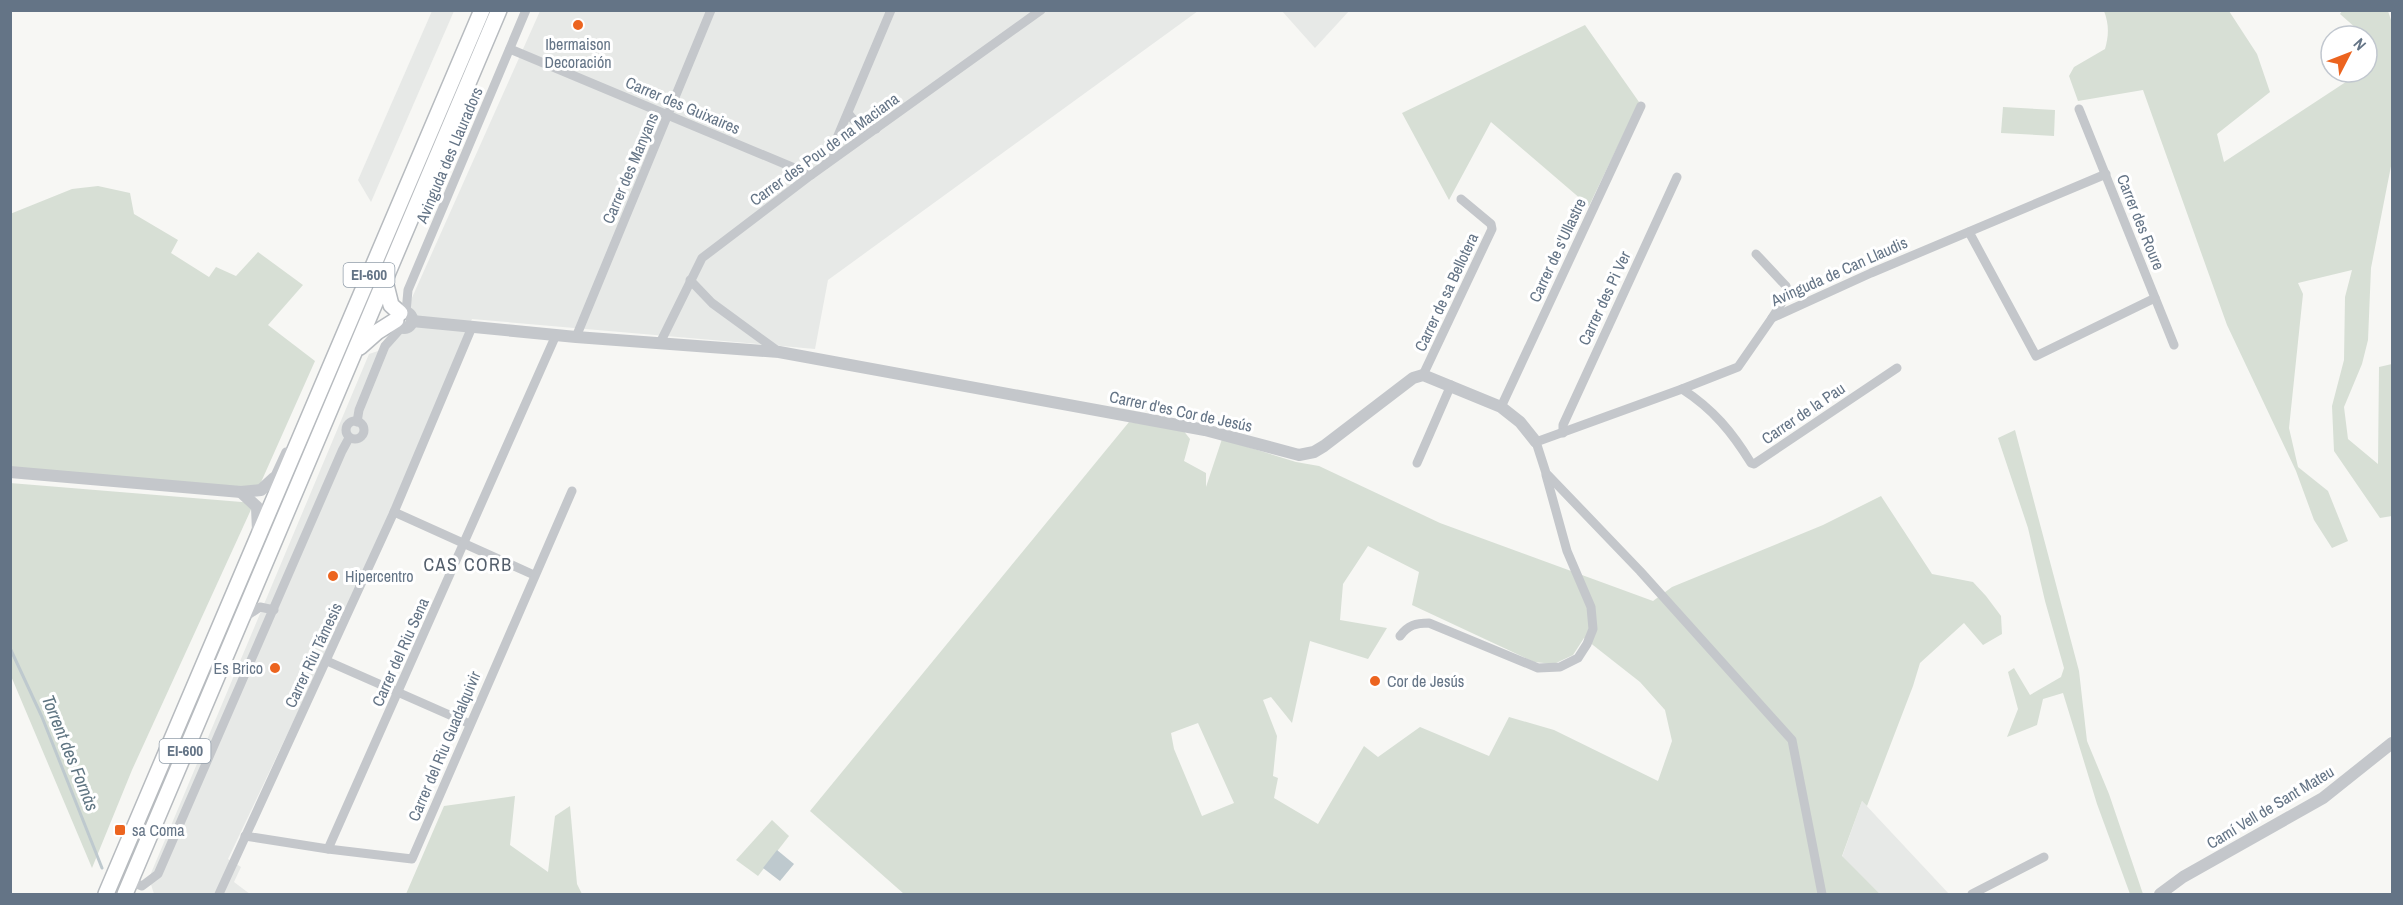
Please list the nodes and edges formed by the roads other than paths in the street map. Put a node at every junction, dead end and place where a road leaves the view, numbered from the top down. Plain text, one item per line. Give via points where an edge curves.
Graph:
1 (482, 10) edge
2 (500, 10) edge
3 (526, 10) edge
4 (711, 10) edge
5 (891, 10) edge
6 (1041, 10) edge
7 (510, 49) junction
8 (1641, 106) dead end
9 (2079, 109) dead end
10 (848, 113) junction
11 (669, 114) junction
12 (876, 129) junction
13 (825, 166) junction
14 (2106, 174) junction
15 (812, 176) junction
16 (1677, 177) dead end
17 (1461, 199) dead end
18 (1970, 232) junction
19 (1756, 254) dead end
20 (690, 280) junction
21 (385, 281) junction
22 (2155, 298) junction
23 (1772, 318) junction
24 (403, 319) junction
25 (472, 327) junction
26 (556, 335) junction
27 (576, 337) junction
28 (660, 343) junction
29 (2174, 345) dead end
30 (355, 351) junction
31 (779, 352) junction
32 (1897, 368) dead end
33 (1423, 375) junction
34 (1451, 385) junction
35 (1682, 389) junction
36 (313, 407) junction
37 (1501, 407) junction
38 (1563, 433) junction
39 (1536, 442) junction
40 (1417, 463) dead end
41 (10, 472) edge
42 (1546, 473) junction
43 (274, 478) joint
44 (241, 492) junction
45 (572, 492) dead end
46 (394, 512) junction
47 (257, 540) junction
48 (464, 544) junction
49 (534, 575) junction
50 (274, 610) junction
51 (240, 621) junction
52 (1400, 636) dead end
53 (327, 661) junction
54 (399, 693) junction
55 (470, 724) junction
56 (2392, 742) edge
57 (245, 836) junction
58 (328, 849) junction
59 (2044, 857) dead end
60 (132, 887) edge
61 (109, 889) edge
62 (148, 894) edge
63 (219, 894) edge
64 (1822, 894) edge
65 (1972, 894) edge
66 (2160, 894) edge

1 - 36 main road, EI-600
2 - 21 main road, EI-600
3 - 7 street, Avinguda des Llauradors
4 - 11 street, Carrer des Manyans
5 - 10 street
6 - 12 street, Carrer des Pou de na Maciana
7 - 11 street, Carrer des Guixaires
7 - 24 street, Avinguda des Llauradors via 408,290
8 - 37 street, Carrer de s'Ullastre
9 - 14 street, Carrer des Roure
10 - 12 street via 858,125
10 - 13 street
11 - 15 street, Carrer des Guixaires
11 - 27 street, Carrer des Manyans
12 - 13 street, Carrer des Pou de na Maciana
13 - 15 street, Carrer des Pou de na Maciana
14 - 18 street, Avinguda de Can Llaudis
14 - 22 street, Carrer des Roure
15 - 20 street, Carrer des Pou de na Maciana via 702,258
16 - 38 street, Carrer des Pi Ver via 1567,415
17 - 33 street, Carrer de sa Bellotera via 1492,229
18 - 22 street via 2036,356
18 - 23 street, Avinguda de Can Llaudis
19 - 23 street via 1788,293
20 - 28 street, Carrer des Pou de na Maciana
20 - 31 street via 712,303
21 - 24 main road via 391,304
21 - 30 main road, EI-600
22 - 29 street, Carrer des Roure
23 - 35 street, Avinguda de Can Llaudis via 1738,367
24 - 25 street
24 - 30 main road via 377,332
24 - 50 street via 385,346 357,422 347,425 349,438
25 - 26 street, Carrer d'es Cor de Jesús
25 - 46 street, Carrer Riu Támesis
26 - 27 street, Carrer d'es Cor de Jesús
26 - 48 street, Carrer del Riu Sena
27 - 28 street, Carrer d'es Cor de Jesús
28 - 31 street, Carrer d'es Cor de Jesús
30 - 51 main road, EI-600
31 - 33 street, Carrer d'es Cor de Jesús via 1205,430 1299,455 1324,447 1413,378
32 - 35 street, Carrer de la Pau via 1754,464 1721,419
33 - 34 street
34 - 37 street
34 - 40 street
35 - 38 street, Avinguda de Can Llaudis
36 - 43 street via 294,434
36 - 47 main road, EI-600
37 - 39 street
38 - 39 street, Avinguda de Can Llaudis
39 - 42 street
41 - 44 street
42 - 52 street via 1567,551 1591,607 1593,629 1578,658 1560,668 1538,668 1429,623 1406,627
42 - 64 street via 1792,740
43 - 44 street via 261,490
44 - 47 street via 257,507
45 - 49 street, Carrer del Riu Guadalquivir
46 - 48 street
46 - 53 street, Carrer Riu Támesis
47 - 61 main road, EI-600
48 - 49 street
48 - 54 street, Carrer del Riu Sena
49 - 55 street, Carrer del Riu Guadalquivir
50 - 51 street via 261,607
50 - 60 street via 158,874
51 - 60 main road, EI-600
53 - 54 street
53 - 57 street, Carrer Riu Támesis
54 - 55 street
54 - 58 street, Carrer del Riu Sena
55 - 58 street, Carrer del Riu Guadalquivir via 412,859
56 - 66 street, Camí Vell de Sant Mateu via 2323,798
57 - 58 street, Carrer del Riu Guadalquivir
57 - 63 street, Carrer Riu Támesis
59 - 65 street
60 - 62 street

